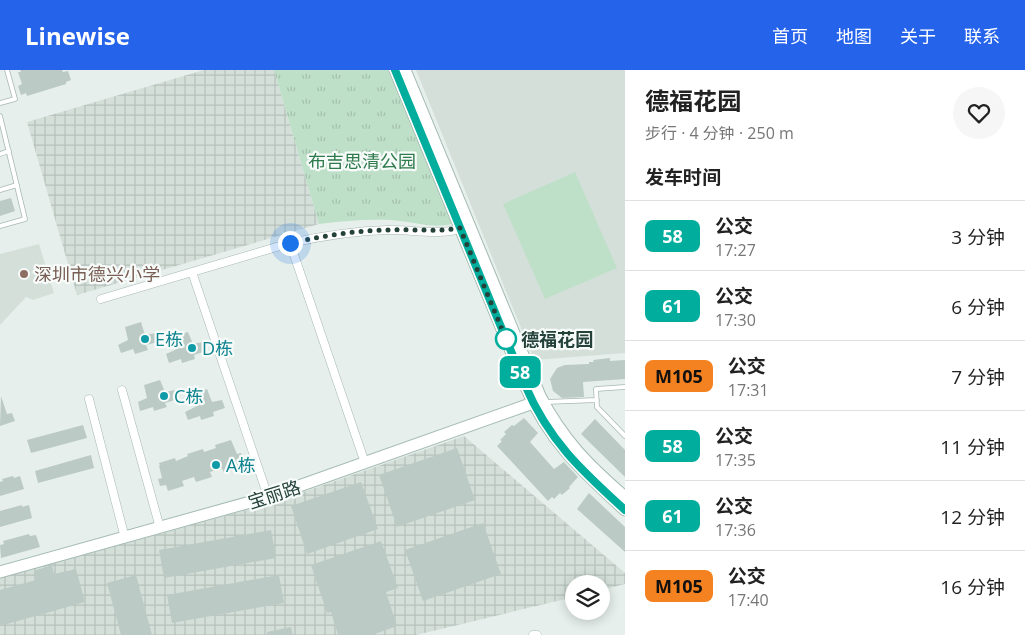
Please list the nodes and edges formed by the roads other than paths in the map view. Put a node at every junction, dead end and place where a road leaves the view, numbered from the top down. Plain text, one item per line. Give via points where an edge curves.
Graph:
1 (6, 70) edge
2 (395, 70) edge
3 (405, 70) edge
4 (0, 103) edge
5 (0, 118) edge
6 (9, 151) junction
7 (0, 154) edge
8 (17, 185) junction
9 (0, 190) edge
10 (0, 226) edge
11 (464, 227) junction
12 (290, 243) junction
13 (192, 272) junction
14 (101, 299) dead end
15 (625, 387) edge
16 (122, 390) dead end
17 (89, 399) dead end
18 (596, 400) junction
19 (538, 403) junction
20 (625, 436) edge
21 (365, 463) junction
22 (268, 497) junction
23 (625, 498) edge
24 (625, 510) edge
25 (160, 528) junction
26 (125, 538) junction
27 (0, 572) edge

1 - 4 lane via 15,99
2 - 11 main road
3 - 11 main road
5 - 6 lane
6 - 7 lane
6 - 8 lane
8 - 9 lane
8 - 10 lane via 25,219
11 - 12 street via 439,232 389,230 340,233
11 - 19 main road
12 - 13 street
12 - 21 street
13 - 14 street
13 - 22 street
15 - 18 lane via 596,389
16 - 25 street
17 - 26 street
18 - 19 lane
18 - 20 lane via 597,407
19 - 21 main road, 宝丽路
19 - 23 main road via 573,448
19 - 24 main road via 547,428 566,454
21 - 22 main road, 宝丽路
22 - 25 main road, 宝丽路
25 - 26 main road, 宝丽路
26 - 27 main road, 宝丽路

